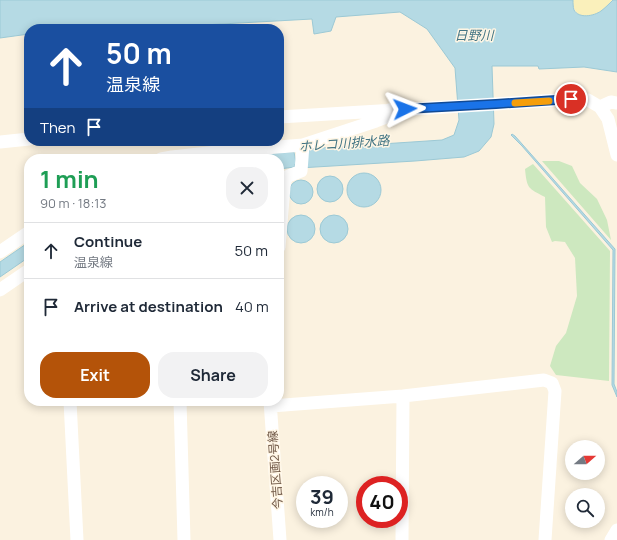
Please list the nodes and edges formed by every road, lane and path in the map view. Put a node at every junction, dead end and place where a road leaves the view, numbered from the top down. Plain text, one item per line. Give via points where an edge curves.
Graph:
1 (617, 103) edge
2 (600, 107) junction
3 (389, 110) junction
4 (284, 117) edge
5 (24, 140) edge
6 (0, 142) edge
7 (303, 145) junction
8 (198, 154) edge
9 (617, 155) edge
10 (284, 187) edge
11 (24, 235) edge
12 (0, 252) edge
13 (24, 273) edge
14 (0, 290) edge
15 (403, 396) junction
16 (284, 403) edge
17 (70, 406) edge
18 (180, 406) edge
19 (271, 406) edge
20 (617, 530) edge
21 (77, 540) edge
22 (184, 540) edge
23 (280, 540) edge
24 (402, 540) edge
25 (545, 540) edge
26 (611, 540) edge

1 - 2 street via 611,102
2 - 3 street via 588,100 571,99
2 - 9 street via 608,119
3 - 4 street
3 - 7 street via 384,118
5 - 6 street
7 - 8 street
7 - 10 street via 301,171 286,177
11 - 12 street
13 - 14 street
15 - 16 street
15 - 24 street
15 - 25 street via 544,380 552,383 555,391
17 - 21 street
18 - 22 street
19 - 23 street, 今吉区画2号線
20 - 26 street

